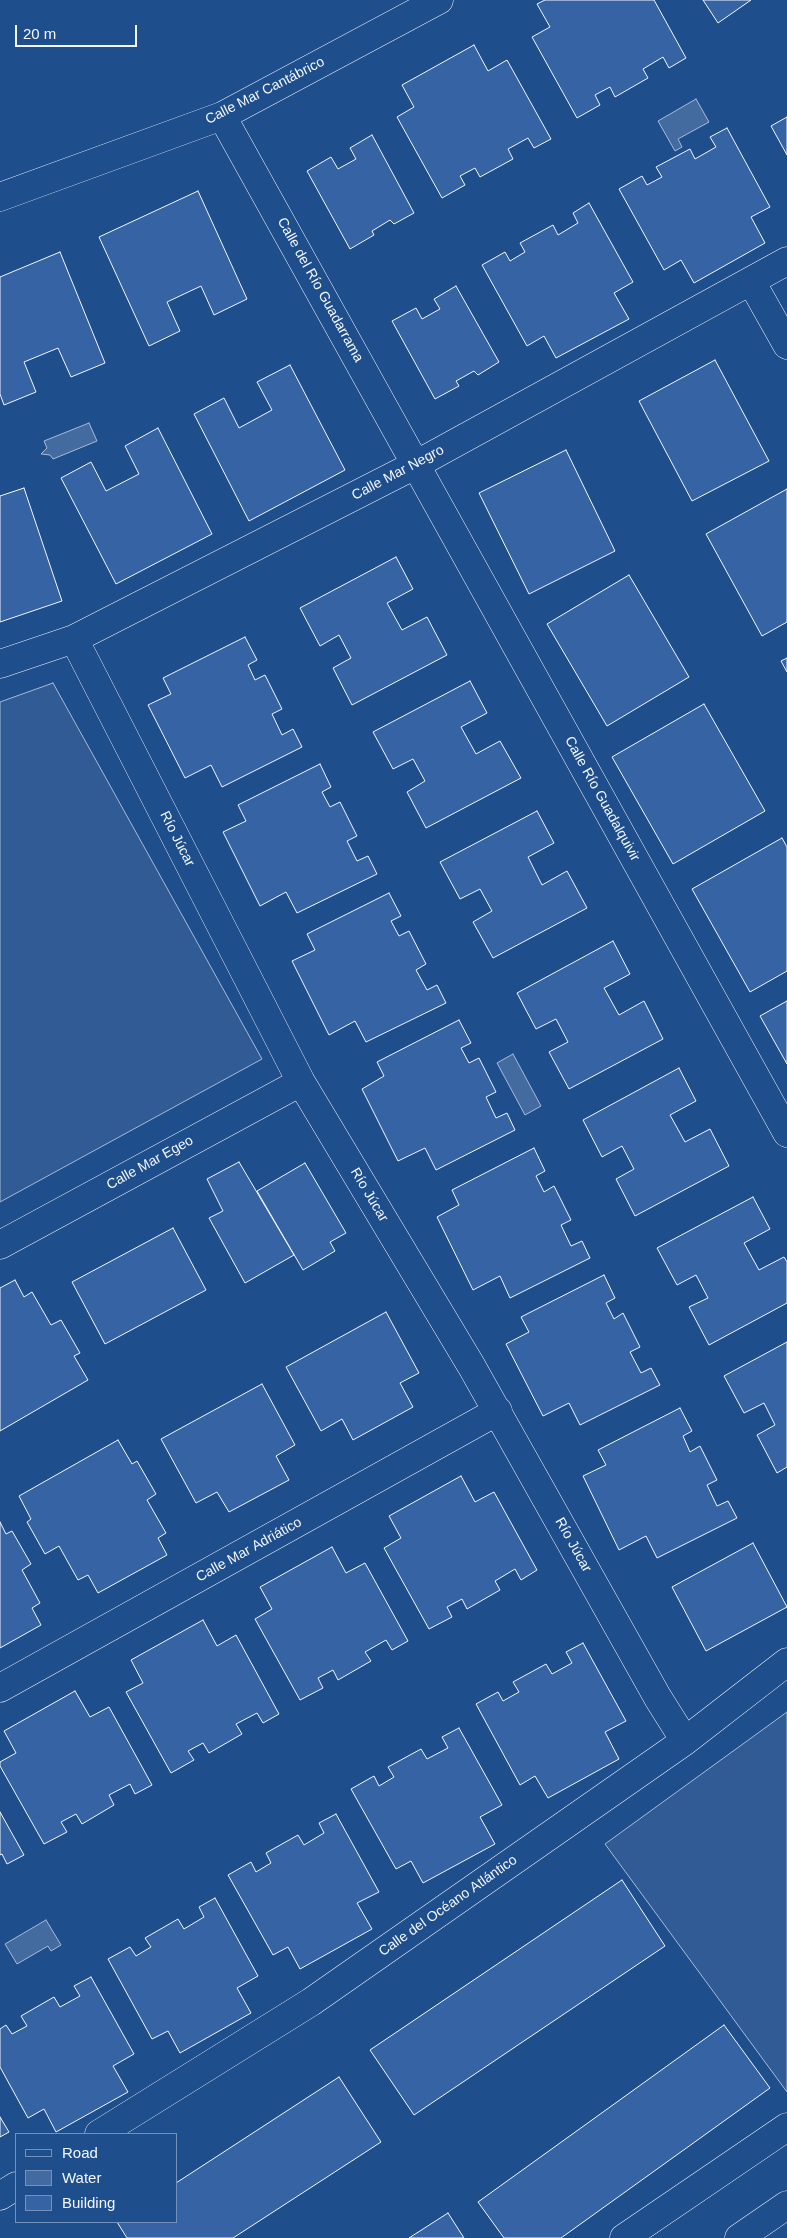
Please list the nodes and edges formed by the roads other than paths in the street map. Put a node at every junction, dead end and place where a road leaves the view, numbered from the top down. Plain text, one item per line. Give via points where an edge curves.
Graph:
1 (439, 0) edge
2 (222, 116) junction
3 (0, 197) edge
4 (787, 261) edge
5 (751, 281) junction
6 (787, 345) edge
7 (417, 464) junction
8 (74, 639) junction
9 (0, 664) edge
10 (301, 1082) junction
11 (787, 1133) edge
12 (0, 1245) edge
13 (498, 1411) junction
14 (787, 1662) edge
15 (0, 1688) edge
16 (685, 1741) junction
17 (787, 2128) edge
18 (101, 2133) edge
19 (15, 2187) edge
20 (0, 2196) edge
21 (787, 2205) edge
22 (624, 2238) edge
23 (739, 2238) edge

1 - 2 street, Calle Mar Cantábrico
2 - 3 street, Calle Mar Cantábrico
2 - 7 street, Calle del Río Guadarrama
4 - 5 street, Calle Mar Negro
5 - 6 street
5 - 7 street, Calle Mar Negro
7 - 8 street, Calle Mar Negro
7 - 11 street, Calle Río Guadalquivir
8 - 9 street, Calle Mar Negro
8 - 10 street, Río Júcar
10 - 12 street, Calle Mar Egeo
10 - 13 street, Río Júcar
13 - 15 street, Calle Mar Adriático
13 - 16 street, Río Júcar
14 - 16 street, Calle del Océano Atlántico
16 - 18 street, Calle del Océano Atlántico via 311,2002
17 - 22 street
19 - 20 street
21 - 23 street

